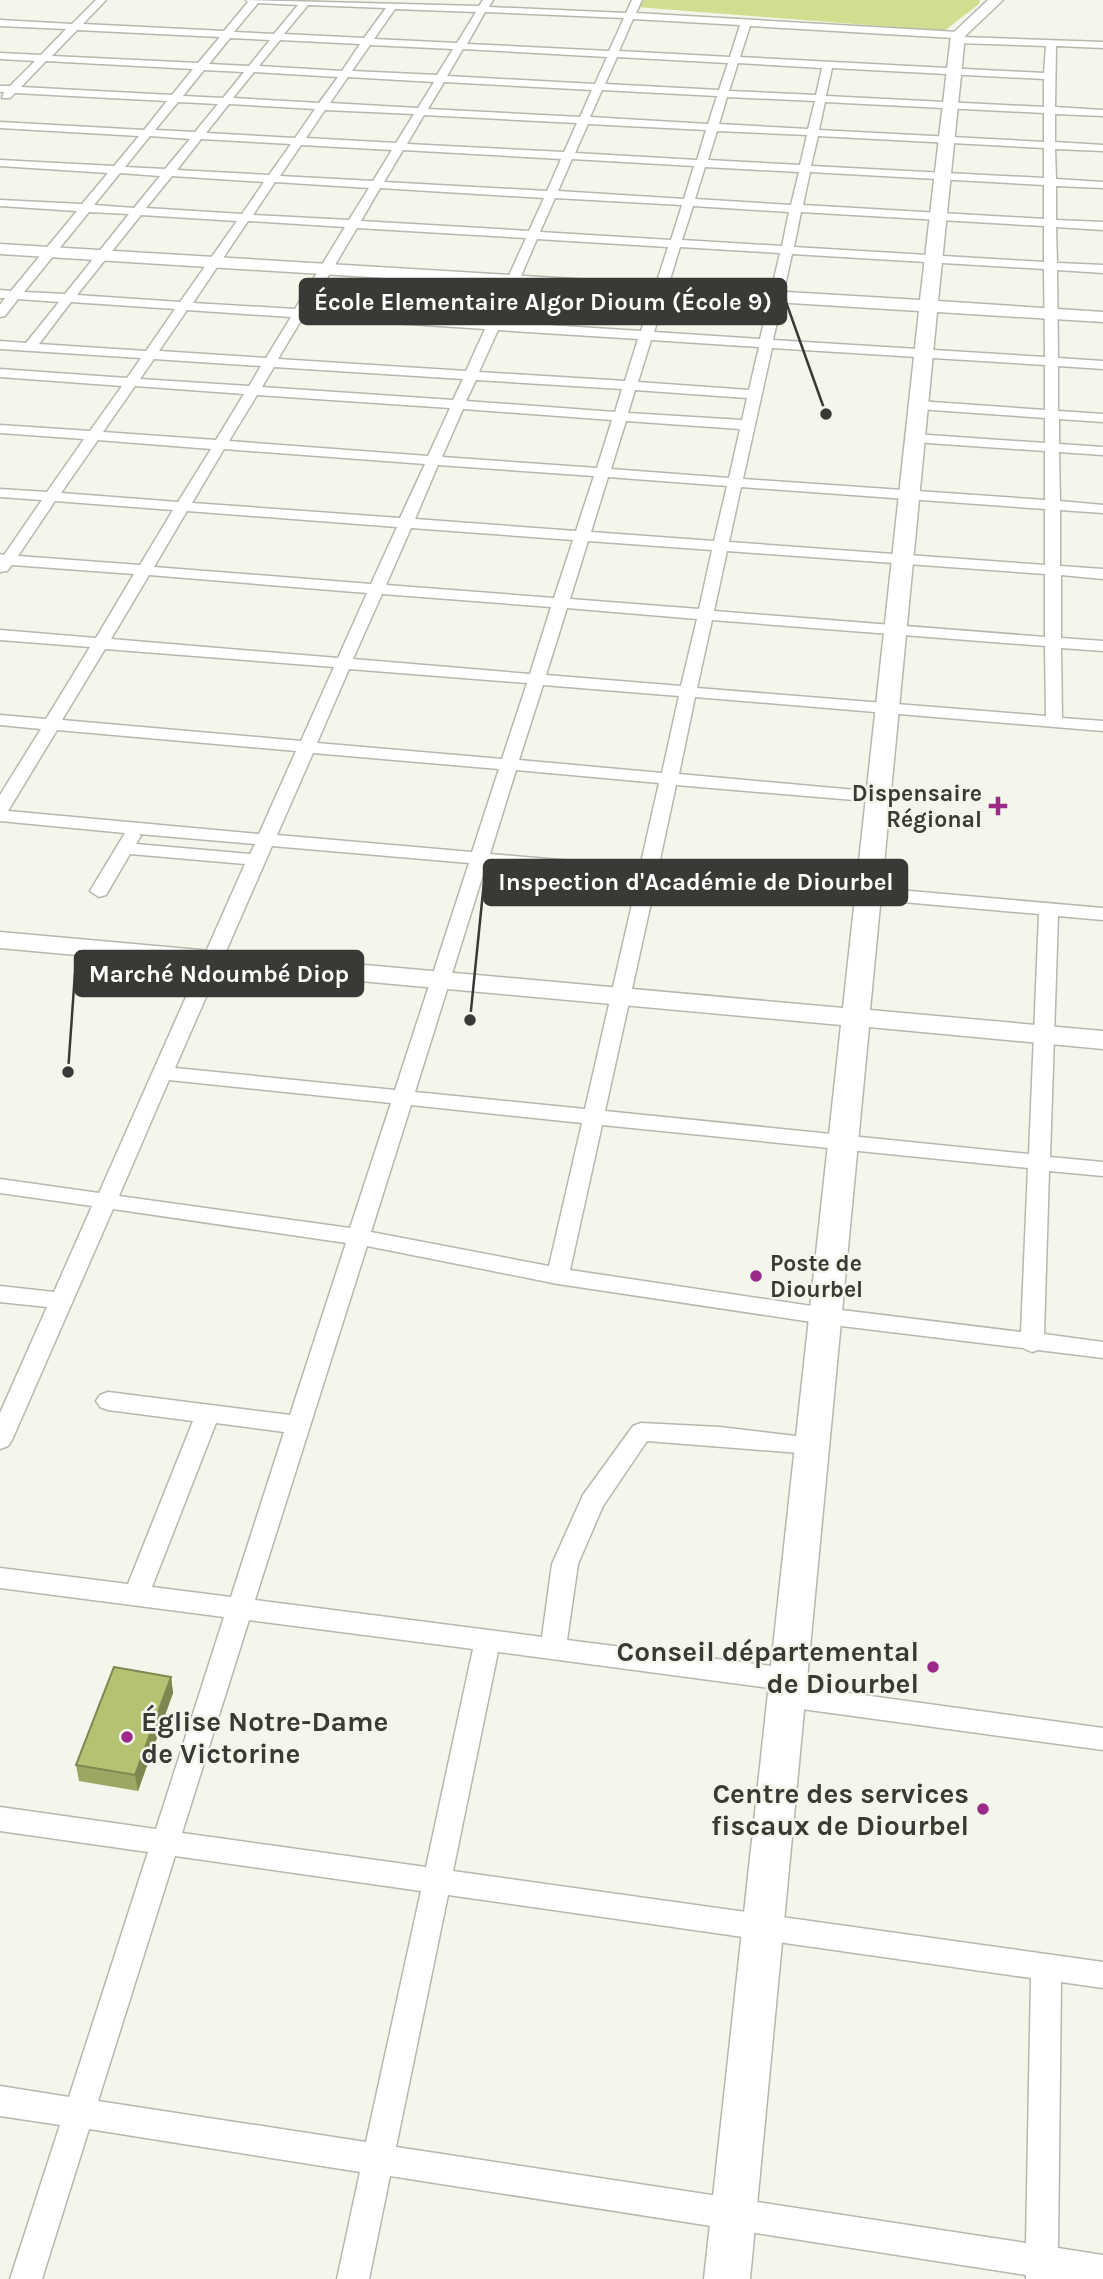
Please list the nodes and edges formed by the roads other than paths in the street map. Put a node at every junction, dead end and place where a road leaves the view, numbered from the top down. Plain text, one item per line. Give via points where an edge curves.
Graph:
1 (101, 0) edge
2 (254, 0) edge
3 (996, 0) edge
4 (305, 2) junction
5 (485, 5) edge
6 (392, 6) junction
7 (633, 8) edge
8 (746, 22) junction
9 (0, 23) edge
10 (74, 27) junction
11 (226, 35) junction
12 (957, 37) junction
13 (276, 38) junction
14 (367, 42) junction
15 (1051, 43) junction
16 (1103, 45) edge
17 (459, 47) junction
18 (613, 55) junction
19 (0, 56) edge
20 (43, 58) junction
21 (734, 60) junction
22 (828, 65) junction
23 (201, 66) junction
24 (251, 69) junction
25 (951, 72) junction
26 (345, 74) junction
27 (1049, 76) junction
28 (440, 79) junction
29 (599, 87) junction
30 (0, 89) edge
31 (13, 89) junction
32 (724, 93) junction
33 (175, 98) junction
34 (820, 98) junction
35 (226, 101) junction
36 (0, 102) edge
37 (948, 105) junction
38 (323, 106) junction
39 (1049, 110) junction
40 (421, 111) junction
41 (1103, 113) edge
42 (584, 120) junction
43 (0, 125) edge
44 (713, 127) junction
45 (147, 133) junction
46 (813, 133) junction
47 (198, 136) junction
48 (945, 140) junction
49 (298, 141) junction
50 (1050, 145) junction
51 (399, 147) junction
52 (1103, 148) edge
53 (568, 156) junction
54 (0, 163) edge
55 (701, 163) junction
56 (804, 169) junction
57 (116, 170) junction
58 (168, 173) junction
59 (941, 176) junction
60 (272, 179) junction
61 (1050, 182) junction
62 (376, 185) junction
63 (1103, 185) edge
64 (551, 195) junction
65 (689, 202) junction
66 (0, 203) edge
67 (86, 208) junction
68 (796, 208) junction
69 (138, 211) junction
70 (937, 216) junction
71 (246, 217) junction
72 (1050, 223) junction
73 (353, 224) junction
74 (1103, 226) edge
75 (533, 234) junction
76 (676, 243) junction
77 (0, 249) edge
78 (786, 250) junction
79 (50, 252) junction
80 (103, 255) junction
81 (933, 258) junction
82 (215, 262) junction
83 (1051, 265) junction
84 (326, 269) junction
85 (1103, 269) edge
86 (513, 281) junction
87 (661, 290) junction
88 (7, 295) edge
89 (776, 297) junction
90 (68, 299) junction
91 (184, 306) junction
92 (928, 306) junction
93 (0, 313) edge
94 (299, 314) junction
95 (1051, 314) junction
96 (1103, 317) edge
97 (493, 326) junction
98 (646, 336) junction
99 (766, 344) junction
100 (0, 345) edge
101 (29, 347) junction
102 (923, 354) junction
103 (150, 355) junction
104 (1051, 362) junction
105 (269, 363) junction
106 (1103, 365) edge
107 (0, 373) edge
108 (471, 374) junction
109 (131, 382) junction
110 (631, 385) junction
111 (252, 391) junction
112 (755, 394) junction
113 (458, 405) junction
114 (918, 405) junction
115 (1052, 414) junction
116 (621, 416) junction
117 (1103, 418) edge
118 (748, 425) junction
119 (0, 429) edge
120 (94, 436) junction
121 (914, 438) junction
122 (220, 445) junction
123 (1052, 448) junction
124 (1103, 451) edge
125 (433, 460) junction
126 (603, 472) junction
127 (735, 482) junction
128 (0, 493) edge
129 (908, 495) junction
130 (52, 496) junction
131 (1052, 505) junction
132 (183, 506) junction
133 (1103, 509) edge
134 (406, 523) junction
135 (583, 536) junction
136 (721, 546) junction
137 (902, 559) junction
138 (3, 563) edge
139 (144, 570) junction
140 (1053, 570) junction
141 (1103, 574) edge
142 (377, 589) junction
143 (561, 603) junction
144 (705, 615) junction
145 (895, 629) junction
146 (0, 635) edge
147 (1053, 642) junction
148 (100, 643) junction
149 (1103, 646) edge
150 (344, 663) junction
151 (537, 679) junction
152 (688, 692) junction
153 (887, 708) junction
154 (0, 720) edge
155 (1054, 722) junction
156 (52, 724) junction
157 (1103, 726) edge
158 (308, 745) junction
159 (510, 763) junction
160 (669, 779) junction
161 (878, 797) junction
162 (0, 810) edge
163 (0, 816) edge
164 (136, 828) junction
165 (266, 839) junction
166 (125, 848) junction
167 (480, 858) junction
168 (257, 860) junction
169 (648, 874) junction
170 (99, 891) dead end
171 (868, 893) junction
172 (1049, 909) junction
173 (1103, 914) edge
174 (0, 940) edge
175 (213, 960) junction
176 (440, 980) junction
177 (620, 996) junction
178 (855, 1017) junction
179 (1044, 1035) junction
180 (1103, 1040) edge
181 (163, 1073) junction
182 (403, 1097) junction
183 (593, 1117) junction
184 (843, 1142) junction
185 (1039, 1162) junction
186 (1103, 1169) edge
187 (0, 1186) edge
188 (107, 1199) junction
189 (358, 1237) junction
190 (558, 1276) junction
191 (0, 1294) edge
192 (61, 1301) junction
193 (825, 1316) junction
194 (1032, 1344) junction
195 (1103, 1350) edge
196 (108, 1401) dead end
197 (208, 1414) junction
198 (299, 1425) junction
199 (0, 1440) edge
200 (812, 1445) junction
201 (0, 1578) edge
202 (135, 1595) junction
203 (240, 1608) junction
204 (488, 1640) junction
205 (553, 1649) junction
206 (787, 1687) junction
207 (1103, 1739) edge
208 (0, 1819) edge
209 (165, 1842) junction
210 (437, 1881) junction
211 (763, 1927) junction
212 (1046, 1967) junction
213 (1103, 1975) edge
214 (0, 2101) edge
215 (79, 2113) junction
216 (378, 2160) junction
217 (733, 2214) junction
218 (1042, 2270) edge
219 (1103, 2271) edge
220 (26, 2279) edge
221 (353, 2279) edge
222 (727, 2279) edge

1 - 10 street
2 - 4 street
2 - 11 street
3 - 12 street
4 - 6 street
4 - 13 street
5 - 6 street
5 - 7 street
5 - 17 street
6 - 14 street
7 - 8 street
7 - 18 street
8 - 12 street
8 - 21 street
9 - 10 street
10 - 11 street
10 - 20 street
11 - 13 street
11 - 23 street
12 - 15 street
12 - 25 street
13 - 14 street
13 - 24 street
14 - 17 street
14 - 26 street
15 - 16 street
15 - 27 street
17 - 18 street
17 - 28 street
18 - 21 street
18 - 29 street
19 - 20 street
20 - 23 street
20 - 31 street
21 - 22 street
21 - 32 street
22 - 25 street
22 - 34 street
23 - 24 street
23 - 33 street
24 - 26 street
24 - 35 street
25 - 27 street
25 - 37 street
26 - 28 street
26 - 38 street
27 - 39 street
28 - 29 street
28 - 40 street
29 - 32 street
29 - 42 street
30 - 31 street
31 - 33 street
31 - 36 street
32 - 34 street
32 - 44 street
33 - 35 street
33 - 45 street
34 - 37 street
34 - 46 street
35 - 38 street
35 - 47 street
37 - 39 street
37 - 48 street
38 - 40 street
38 - 49 street
39 - 41 street
39 - 50 street
40 - 42 street
40 - 51 street
42 - 44 street
42 - 53 street
43 - 45 street
44 - 46 street
44 - 55 street
45 - 47 street
45 - 57 street
46 - 48 street
46 - 56 street
47 - 49 street
47 - 58 street
48 - 50 street
48 - 59 street
49 - 51 street
49 - 60 street
50 - 52 street
50 - 61 street
51 - 53 street
51 - 62 street
53 - 55 street
53 - 64 street
54 - 57 street
55 - 56 street
55 - 65 street
56 - 59 street
56 - 68 street
57 - 58 street
57 - 67 street
58 - 60 street
58 - 69 street
59 - 61 street
59 - 70 street
60 - 62 street
60 - 71 street
61 - 63 street
61 - 72 street
62 - 64 street
62 - 73 street
64 - 65 street
64 - 75 street
65 - 68 street
65 - 76 street
66 - 67 street
67 - 69 street
67 - 79 street
68 - 70 street
68 - 78 street
69 - 71 street
69 - 80 street
70 - 72 street
70 - 81 street
71 - 73 street
71 - 82 street
72 - 74 street
72 - 83 street
73 - 75 street
73 - 84 street
75 - 76 street
75 - 86 street
76 - 78 street
76 - 87 street
77 - 79 street
78 - 81 street
78 - 89 street
79 - 80 street
79 - 88 street
80 - 82 street
80 - 90 street
81 - 83 street
81 - 92 street
82 - 84 street
82 - 91 street
83 - 85 street
83 - 95 street
84 - 86 street
84 - 94 street
86 - 87 street
86 - 97 street
87 - 89 street
87 - 98 street
88 - 90 street
88 - 93 street
89 - 92 street
89 - 99 street
90 - 91 street
90 - 101 street
91 - 94 street
91 - 103 street
92 - 95 street
92 - 102 street
94 - 97 street
94 - 105 street
95 - 96 street
95 - 104 street
97 - 98 street
97 - 108 street
98 - 99 street
98 - 110 street
99 - 102 street
99 - 112 street
100 - 101 street
101 - 103 street
102 - 104 street
102 - 114 street
103 - 105 street
103 - 109 street
104 - 106 street
104 - 115 street
105 - 108 street
105 - 111 street
107 - 109 street
108 - 110 street
108 - 113 street
109 - 111 street
109 - 120 street
110 - 112 street
110 - 116 street
111 - 113 street
111 - 122 street
112 - 118 street
113 - 116 street
113 - 125 street
114 - 115 street
114 - 121 street
115 - 117 street
115 - 123 street
116 - 118 street
116 - 126 street
118 - 127 street
119 - 120 street
120 - 122 street
120 - 130 street
121 - 123 street
121 - 129 street
122 - 125 street
122 - 132 street
123 - 124 street
123 - 131 street
125 - 126 street
125 - 134 street
126 - 127 street
126 - 135 street
127 - 129 street
127 - 136 street
128 - 130 street
129 - 131 street
129 - 137 street
130 - 132 street
130 - 138 street
131 - 133 street
131 - 140 street
132 - 134 street
132 - 139 street
134 - 135 street
134 - 142 street
135 - 136 street
135 - 143 street
136 - 137 street
136 - 144 street
137 - 140 street
137 - 145 street
138 - 139 street
139 - 142 street
139 - 148 street
140 - 141 street
140 - 147 street
142 - 143 street
142 - 150 street
143 - 144 street
143 - 151 street
144 - 145 street
144 - 152 street
145 - 147 street
145 - 153 street
146 - 148 street
147 - 149 street
147 - 155 street
148 - 150 street
148 - 156 street
150 - 151 street
150 - 158 street
151 - 152 street
151 - 159 street
152 - 153 street
152 - 160 street
153 - 155 street
153 - 161 street
154 - 156 street
155 - 157 street
156 - 158 street
156 - 162 street
158 - 159 street
158 - 165 street
159 - 160 street
159 - 167 street
160 - 161 street
160 - 169 street
161 - 171 street
163 - 164 street
164 - 165 street
164 - 166 street
165 - 167 street
165 - 168 street
166 - 168 street
166 - 170 street
167 - 169 street
167 - 176 street
168 - 175 street
169 - 171 street
169 - 177 street
171 - 172 street
171 - 178 street
172 - 173 street
172 - 179 street
174 - 175 street
175 - 176 street
175 - 181 street
176 - 177 street
176 - 182 street
177 - 178 street
177 - 183 street
178 - 179 street
178 - 184 street
179 - 180 street
179 - 185 street
181 - 182 street
181 - 188 street
182 - 183 street
182 - 189 street
183 - 184 street
183 - 190 street
184 - 185 street
184 - 193 street
185 - 186 street
185 - 194 street
187 - 188 street
188 - 189 street
188 - 192 street
189 - 190 street
189 - 198 street
190 - 193 street
191 - 192 street
192 - 199 street
193 - 194 street
193 - 200 street
194 - 195 street
196 - 197 street
197 - 198 street
197 - 202 street
198 - 203 street
200 - 205 street via 641,1432 592,1502 565,1564
200 - 206 street
201 - 202 street
202 - 203 street
203 - 204 street
203 - 209 street
204 - 205 street
204 - 210 street
205 - 206 street
206 - 207 street
206 - 211 street
208 - 209 street
209 - 210 street
209 - 215 street
210 - 211 street
210 - 216 street
211 - 212 street
211 - 217 street
212 - 213 street
212 - 218 street
214 - 215 street
215 - 216 street
215 - 220 street
216 - 217 street
216 - 221 street
217 - 218 street
217 - 222 street
218 - 219 street

